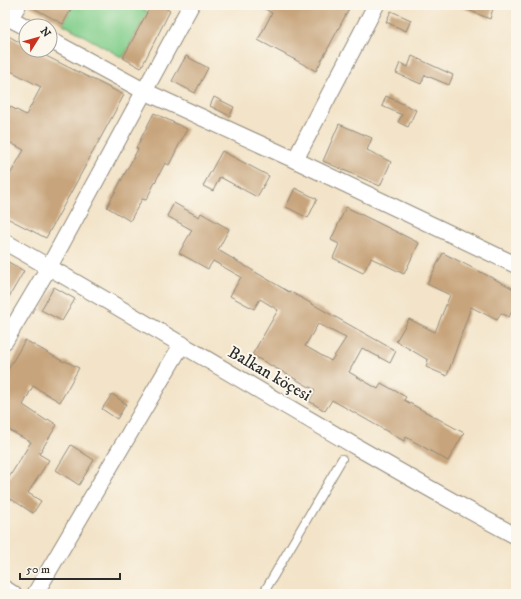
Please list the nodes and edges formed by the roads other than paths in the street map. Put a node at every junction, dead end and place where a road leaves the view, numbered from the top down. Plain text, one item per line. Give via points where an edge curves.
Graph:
1 (191, 5) edge
2 (376, 5) edge
3 (58, 44) edge
4 (144, 91) junction
5 (295, 160) junction
6 (5, 242) edge
7 (516, 265) edge
8 (49, 267) junction
9 (5, 341) edge
10 (182, 344) junction
11 (342, 459) dead end
12 (516, 536) edge
13 (5, 589) edge
14 (13, 594) edge
15 (35, 594) edge
16 (263, 594) edge

1 - 4 street
2 - 5 street
3 - 4 street
4 - 5 street
4 - 8 street
5 - 7 street
6 - 8 street, Balkan köçesi
8 - 9 street
8 - 10 street, Balkan köçesi
10 - 12 street, Balkan köçesi via 445,498
10 - 15 street
11 - 16 lane
13 - 14 street

